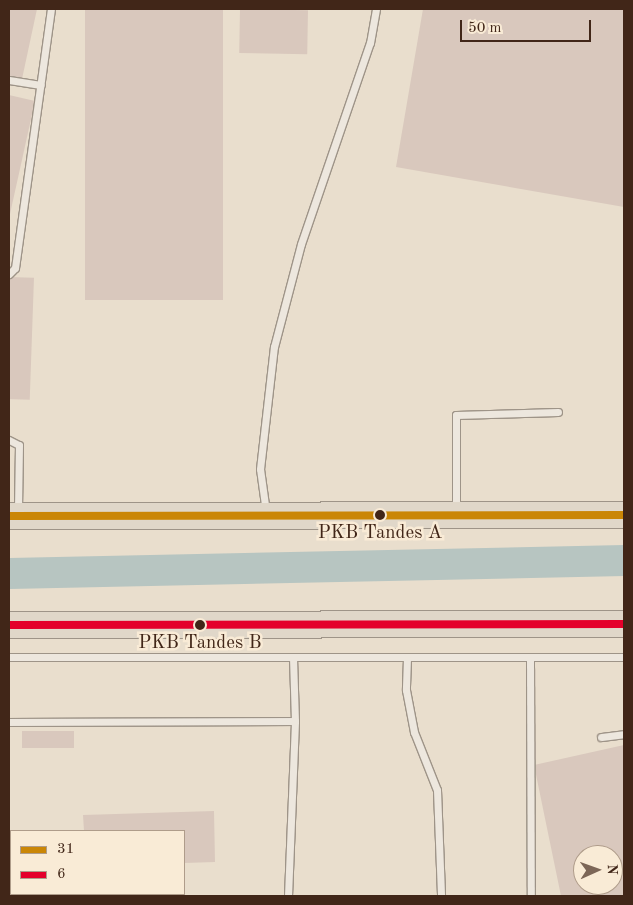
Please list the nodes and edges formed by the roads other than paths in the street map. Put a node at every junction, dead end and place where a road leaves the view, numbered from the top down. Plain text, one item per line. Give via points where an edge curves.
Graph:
1 (51, 9) edge
2 (376, 9) edge
3 (9, 80) edge
4 (41, 85) junction
5 (9, 274) edge
6 (558, 412) dead end
7 (9, 440) edge
8 (456, 515) junction
9 (624, 515) edge
10 (14, 516) edge
11 (267, 516) junction
12 (624, 624) edge
13 (9, 625) edge
14 (9, 657) edge
15 (624, 657) edge
16 (293, 658) junction
17 (407, 658) junction
18 (530, 658) junction
19 (295, 721) junction
20 (9, 722) edge
21 (624, 734) edge
22 (601, 737) dead end
23 (288, 896) edge
24 (441, 896) edge
25 (531, 896) edge

1 - 4 lane
2 - 11 lane via 370,43 301,244 274,347 260,469
3 - 4 lane
4 - 5 lane via 15,268
6 - 8 lane via 456,415
7 - 10 lane via 19,445
8 - 9 highway
8 - 11 highway
10 - 11 highway
12 - 13 highway
14 - 16 lane
15 - 18 lane
16 - 17 lane
16 - 19 lane
17 - 18 lane
17 - 24 lane via 406,690 414,732 436,790
18 - 25 lane
19 - 20 lane
19 - 23 lane
21 - 22 lane

